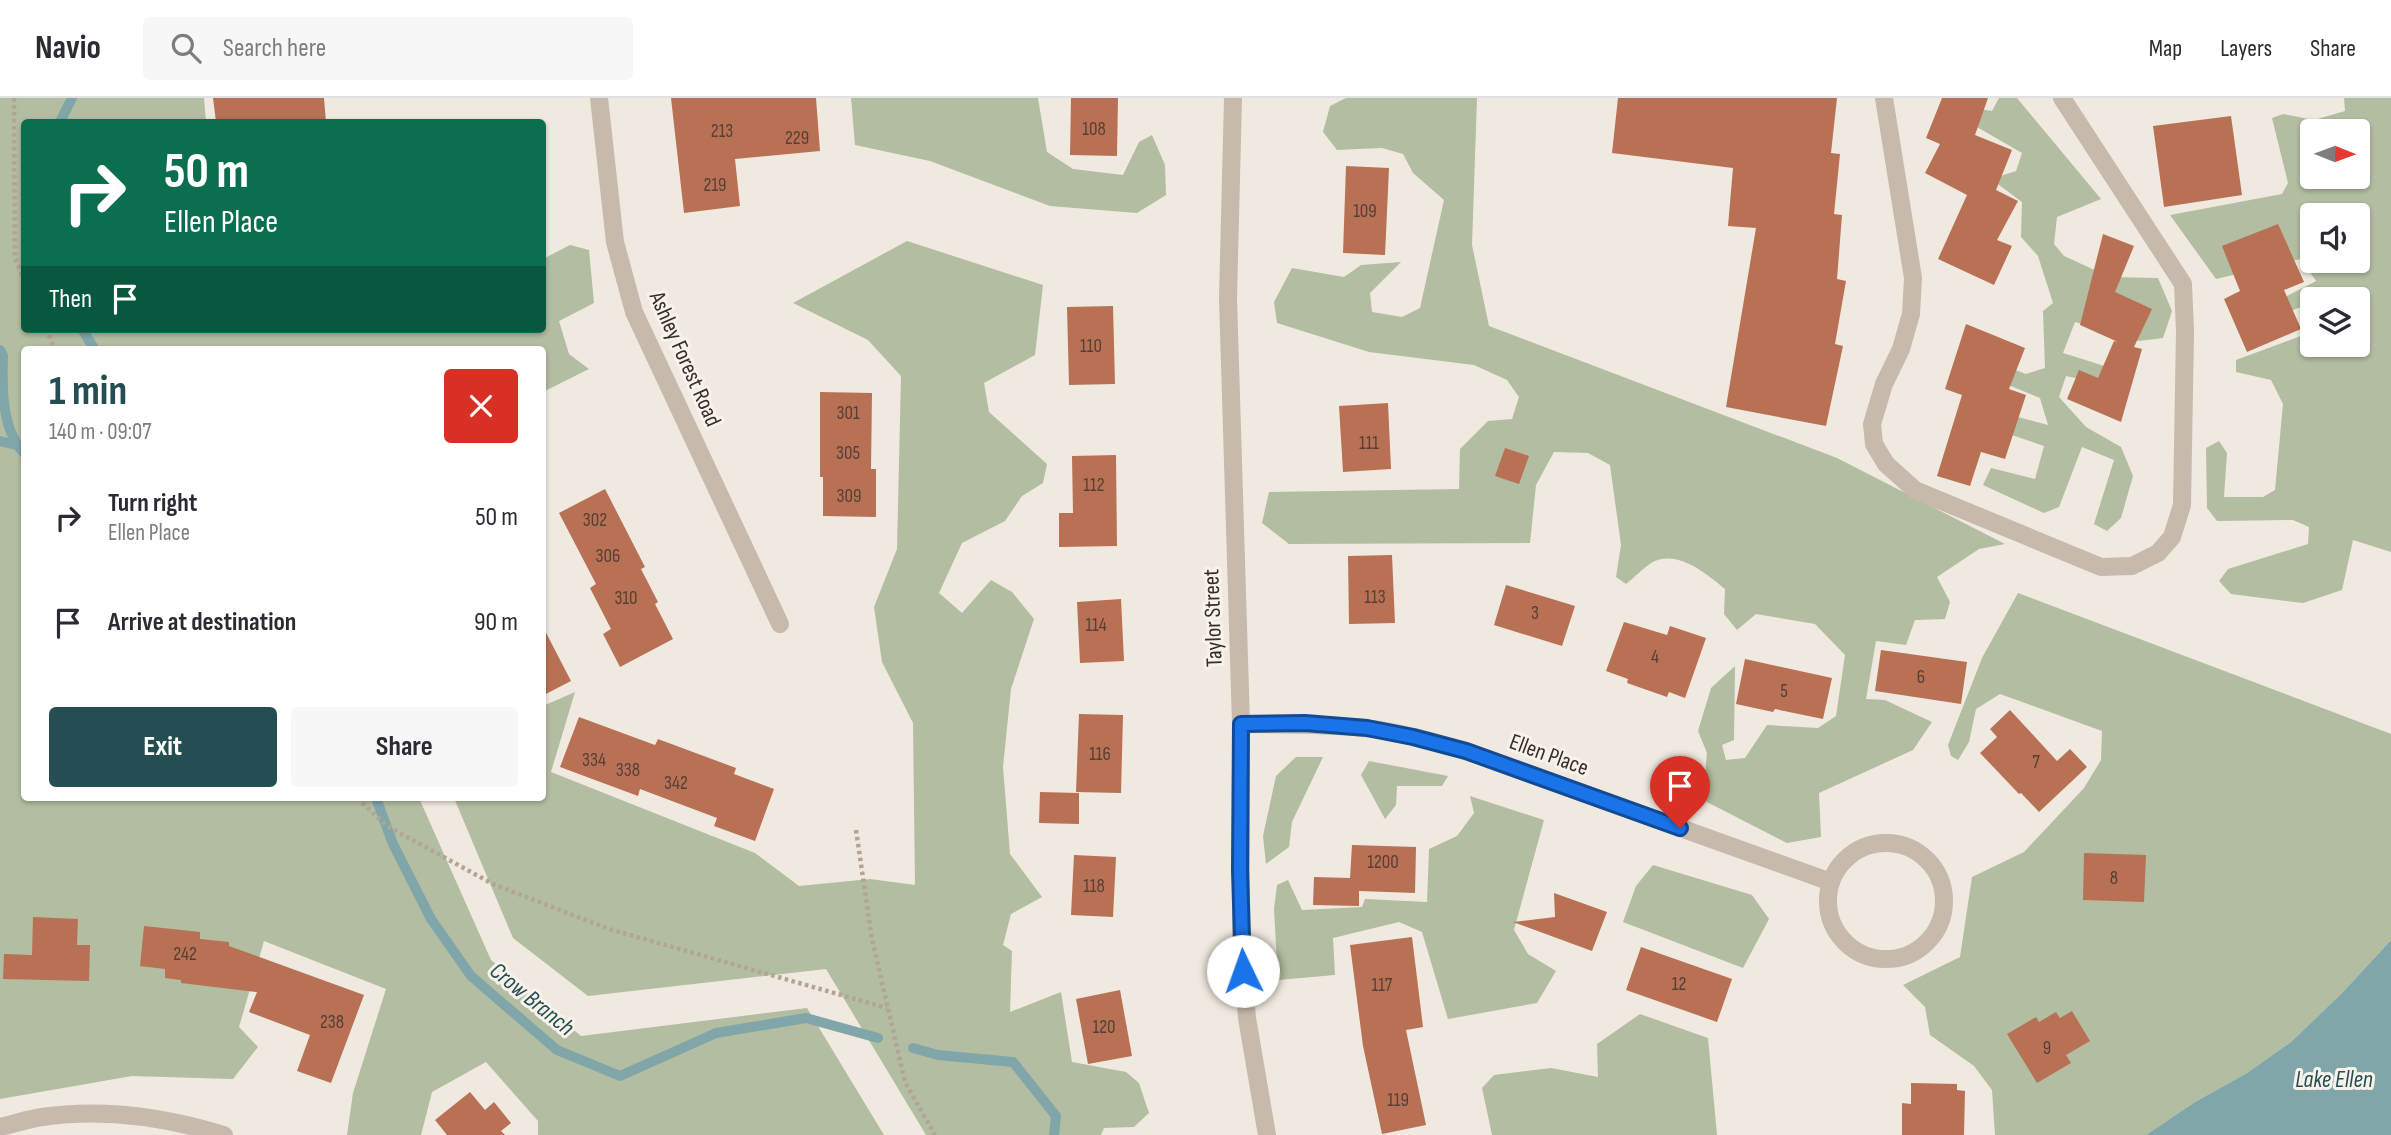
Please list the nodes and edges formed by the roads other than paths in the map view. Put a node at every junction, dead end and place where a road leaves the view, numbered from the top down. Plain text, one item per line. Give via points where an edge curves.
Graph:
1 (599, 98) edge
2 (1233, 98) edge
3 (1884, 98) edge
4 (2062, 98) edge
5 (780, 624) dead end
6 (1241, 724) junction
7 (1830, 882) junction
8 (0, 1127) edge
9 (224, 1135) edge
10 (1267, 1135) edge

1 - 5 street, Ashley Forest Road via 615,242 634,312
2 - 6 street, Taylor Street via 1228,299
3 - 4 street via 1913,278 1911,314 1872,424 1874,443 1886,464 1914,490 2101,567 2132,566 2158,553 2172,537 2182,505 2183,284
6 - 7 street, Ellen Place via 1367,728 1466,751
6 - 10 street, Taylor Street via 1241,948 1247,1018
7 - 7 street via 1828,900 1834,927 1851,948 1867,957 1904,957 1933,937 1942,920 1945,902 1934,867 1906,845 1869,845 1839,866
8 - 9 street via 41,1117 97,1112 151,1118

